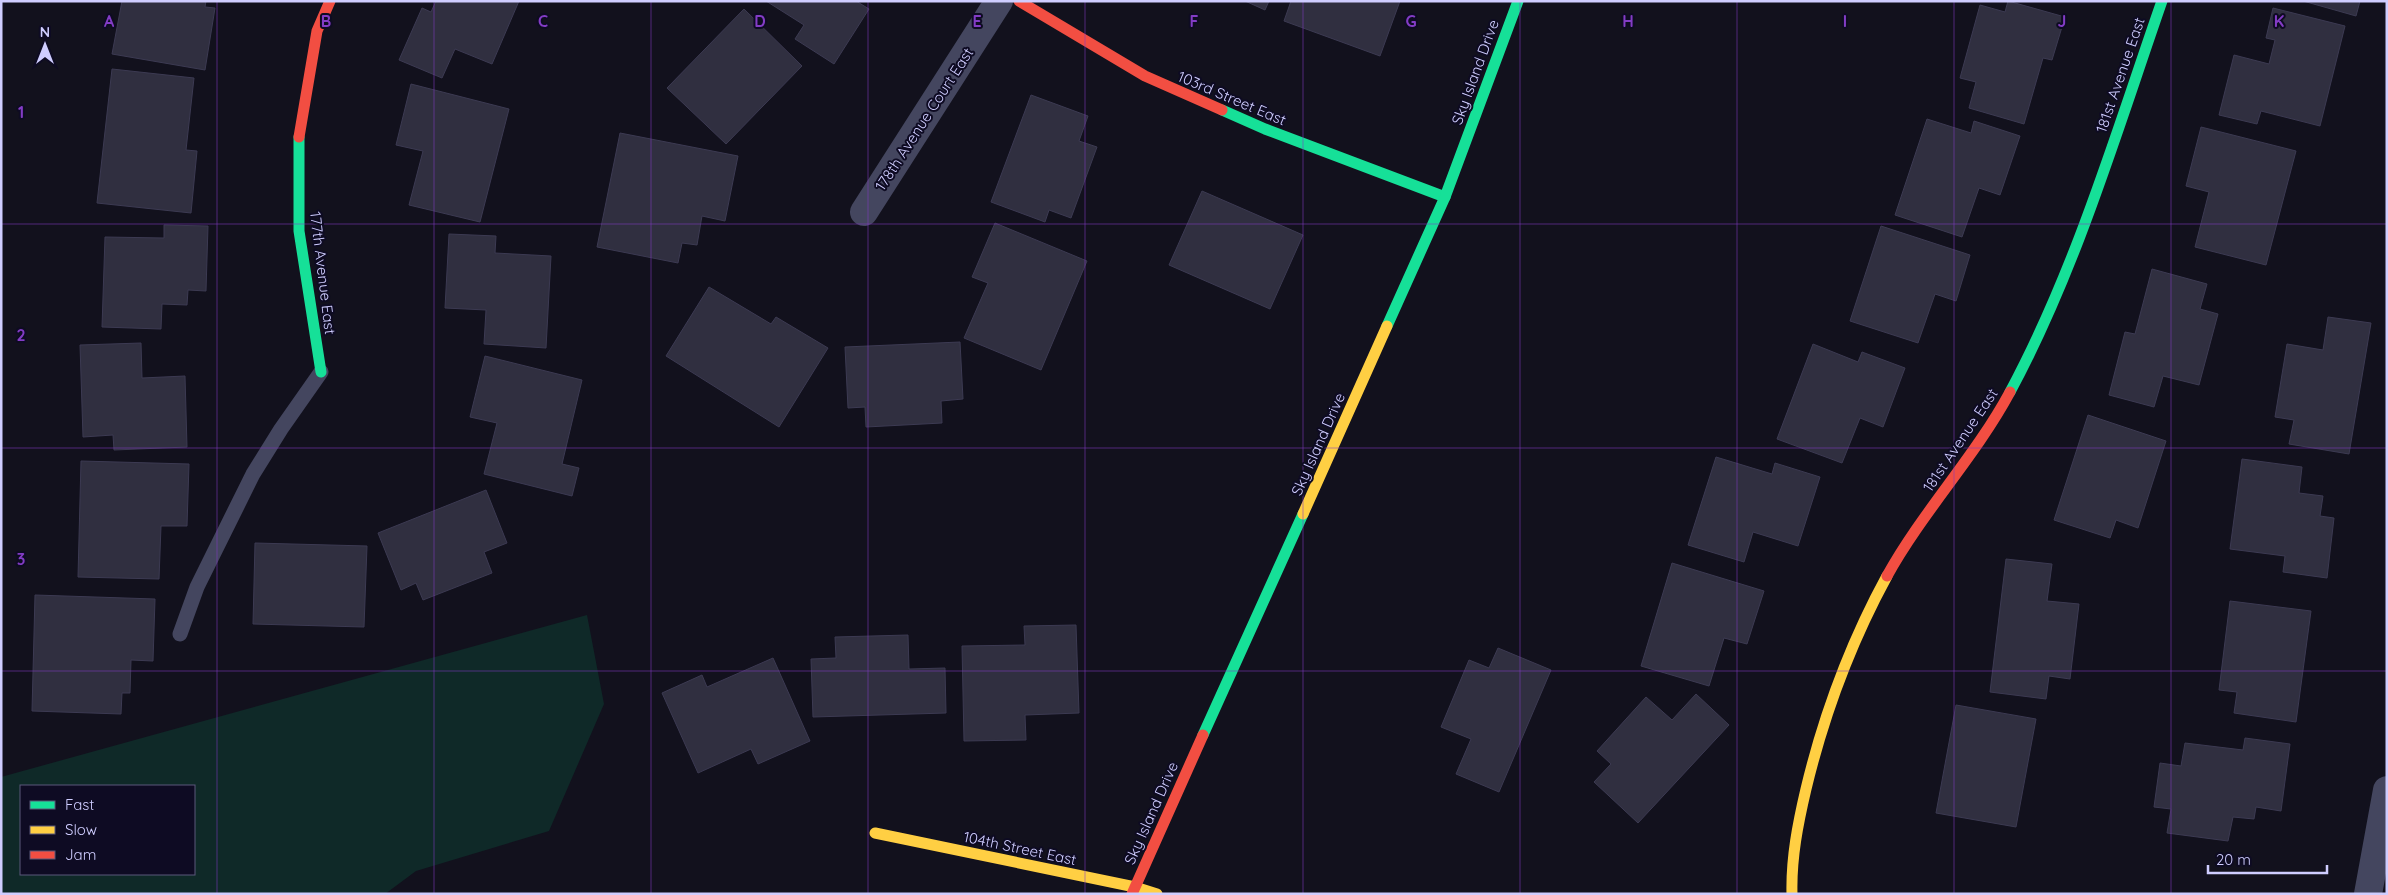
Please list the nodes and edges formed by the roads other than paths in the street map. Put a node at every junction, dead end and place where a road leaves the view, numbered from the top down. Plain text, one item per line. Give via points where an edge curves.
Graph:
1 (330, 1) edge
2 (999, 1) edge
3 (1019, 1) edge
4 (1518, 1) edge
5 (2162, 1) edge
6 (1445, 197) junction
7 (864, 212) dead end
8 (321, 372) joint
9 (180, 634) dead end
10 (2387, 790) edge
11 (875, 833) dead end
12 (1133, 890) edge
13 (1157, 894) edge
14 (1792, 894) edge
15 (2368, 894) edge

1 - 8 street, 177th Avenue East via 317,30 299,131 299,231
2 - 7 street, 178th Avenue Court East
3 - 6 street, 103rd Street East via 1146,76 1264,129
4 - 6 street, Sky Island Drive
5 - 14 street, 181st Avenue East via 2062,285 2016,383 1981,440 1906,544 1866,614 1834,688 1810,765 1796,831
6 - 12 street, Sky Island Drive
8 - 9 lane via 253,474 197,587
10 - 15 street
11 - 12 street, 104th Street East
12 - 13 street, 104th Street East

